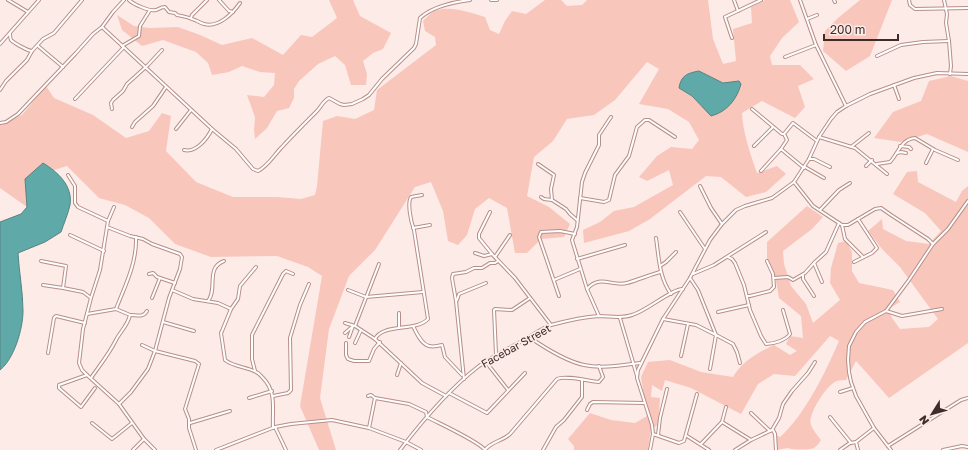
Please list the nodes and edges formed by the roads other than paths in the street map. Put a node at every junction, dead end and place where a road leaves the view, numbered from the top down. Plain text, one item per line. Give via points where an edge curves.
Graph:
1 (8, 0) edge
2 (39, 0) edge
3 (82, 0) edge
4 (124, 0) edge
5 (129, 0) edge
6 (207, 0) edge
7 (219, 0) edge
8 (470, 0) edge
9 (491, 0) edge
10 (497, 0) edge
11 (734, 0) edge
12 (761, 0) edge
13 (800, 0) edge
14 (909, 0) edge
15 (944, 0) edge
16 (240, 2) dead end
17 (946, 8) junction
18 (968, 8) edge
19 (150, 10) junction
20 (738, 11) junction
21 (28, 12) junction
22 (233, 12) junction
23 (817, 15) dead end
24 (191, 18) junction
25 (807, 19) junction
26 (102, 27) junction
27 (10, 33) junction
28 (732, 38) dead end
29 (949, 41) junction
30 (0, 44) edge
31 (816, 45) junction
32 (38, 46) junction
33 (122, 47) junction
34 (162, 50) dead end
35 (32, 51) junction
36 (877, 56) dead end
37 (785, 58) dead end
38 (63, 67) junction
39 (144, 67) junction
40 (950, 74) junction
41 (968, 74) edge
42 (894, 85) junction
43 (166, 87) junction
44 (0, 90) edge
45 (75, 99) dead end
46 (899, 99) dead end
47 (846, 106) junction
48 (112, 109) dead end
49 (752, 109) dead end
50 (191, 110) junction
51 (611, 118) dead end
52 (0, 123) edge
53 (132, 127) dead end
54 (773, 127) junction
55 (176, 129) dead end
56 (212, 129) junction
57 (869, 133) dead end
58 (784, 134) junction
59 (675, 137) dead end
60 (819, 137) junction
61 (817, 141) junction
62 (754, 146) dead end
63 (851, 146) junction
64 (899, 147) junction
65 (911, 148) dead end
66 (781, 149) junction
67 (933, 149) junction
68 (184, 150) dead end
69 (896, 153) junction
70 (906, 153) dead end
71 (809, 159) junction
72 (872, 160) junction
73 (958, 160) dead end
74 (926, 163) dead end
75 (538, 164) dead end
76 (877, 164) junction
77 (866, 166) dead end
78 (804, 167) junction
79 (830, 167) dead end
80 (761, 171) dead end
81 (887, 174) dead end
82 (68, 175) dead end
83 (824, 178) dead end
84 (794, 182) junction
85 (850, 183) dead end
86 (700, 186) dead end
87 (422, 195) dead end
88 (541, 197) dead end
89 (580, 198) junction
90 (552, 200) junction
91 (968, 200) edge
92 (114, 207) dead end
93 (820, 210) junction
94 (490, 212) dead end
95 (680, 212) dead end
96 (858, 219) junction
97 (577, 220) junction
98 (108, 221) junction
99 (839, 223) junction
100 (722, 224) junction
101 (430, 225) dead end
102 (842, 225) junction
103 (107, 227) junction
104 (413, 228) junction
105 (766, 232) dead end
106 (510, 234) dead end
107 (575, 234) junction
108 (70, 235) dead end
109 (136, 237) junction
110 (656, 238) dead end
111 (933, 244) junction
112 (625, 245) dead end
113 (705, 249) junction
114 (104, 251) junction
115 (676, 252) dead end
116 (475, 253) dead end
117 (492, 254) junction
118 (495, 257) junction
119 (728, 257) junction
120 (863, 258) junction
121 (578, 259) junction
122 (41, 261) dead end
123 (224, 261) dead end
124 (498, 261) junction
125 (767, 261) dead end
126 (854, 262) dead end
127 (814, 263) junction
128 (379, 264) dead end
129 (660, 266) junction
130 (256, 267) dead end
131 (580, 269) junction
132 (660, 272) junction
133 (149, 274) dead end
134 (292, 274) dead end
135 (693, 274) junction
136 (803, 275) junction
137 (160, 278) junction
138 (690, 278) junction
139 (774, 278) junction
140 (554, 280) junction
141 (822, 282) dead end
142 (175, 283) junction
143 (486, 283) dead end
144 (309, 284) dead end
145 (43, 285) dead end
146 (63, 288) junction
147 (587, 289) junction
148 (683, 289) junction
149 (172, 290) junction
150 (348, 290) dead end
151 (423, 292) junction
152 (671, 294) junction
153 (746, 295) junction
154 (559, 296) dead end
155 (814, 296) dead end
156 (366, 297) junction
157 (91, 298) junction
158 (152, 298) dead end
159 (530, 298) junction
160 (209, 300) junction
161 (456, 301) junction
162 (749, 305) junction
163 (116, 309) junction
164 (232, 309) junction
165 (783, 310) dead end
166 (942, 310) dead end
167 (147, 311) dead end
168 (886, 311) junction
169 (718, 312) dead end
170 (399, 313) dead end
171 (87, 314) junction
172 (130, 315) junction
173 (599, 316) junction
174 (620, 318) junction
175 (664, 319) junction
176 (163, 322) junction
177 (85, 323) junction
178 (345, 323) dead end
179 (688, 324) junction
180 (551, 325) junction
181 (354, 326) junction
182 (414, 326) junction
183 (399, 328) junction
184 (361, 330) junction
185 (194, 331) dead end
186 (345, 333) dead end
187 (716, 335) junction
188 (349, 337) dead end
189 (529, 337) junction
190 (376, 339) junction
191 (380, 342) junction
192 (346, 343) dead end
193 (355, 343) dead end
194 (142, 345) dead end
195 (155, 351) junction
196 (48, 353) dead end
197 (496, 354) junction
198 (681, 356) dead end
199 (486, 362) junction
200 (815, 362) dead end
201 (401, 363) junction
202 (641, 363) junction
203 (740, 363) dead end
204 (634, 364) junction
205 (599, 366) junction
206 (710, 369) dead end
207 (255, 371) junction
208 (525, 373) dead end
209 (87, 375) junction
210 (397, 375) dead end
211 (463, 377) junction
212 (91, 378) junction
213 (637, 378) junction
214 (582, 380) junction
215 (94, 388) dead end
216 (853, 388) junction
217 (667, 389) dead end
218 (508, 390) junction
219 (272, 391) junction
220 (840, 392) dead end
221 (449, 393) junction
222 (697, 394) dead end
223 (273, 396) junction
224 (368, 396) dead end
225 (446, 396) junction
226 (249, 398) dead end
227 (375, 398) junction
228 (968, 398) edge
229 (644, 403) junction
230 (119, 404) junction
231 (726, 407) dead end
232 (587, 410) dead end
233 (230, 411) dead end
234 (750, 413) dead end
235 (427, 417) junction
236 (830, 417) dead end
237 (722, 422) junction
238 (92, 423) dead end
239 (190, 423) junction
240 (132, 424) junction
241 (274, 428) junction
242 (369, 428) junction
243 (874, 428) junction
244 (771, 430) junction
245 (653, 434) junction
246 (658, 435) junction
247 (687, 436) junction
248 (144, 439) junction
249 (751, 440) junction
250 (406, 442) junction
251 (856, 442) junction
252 (850, 443) junction
253 (701, 444) junction
254 (888, 446) junction
255 (968, 446) edge
256 (133, 450) edge
257 (155, 450) edge
258 (196, 450) edge
259 (216, 450) edge
260 (286, 450) edge
261 (400, 450) edge
262 (421, 450) edge
263 (485, 450) edge
264 (543, 450) edge
265 (650, 450) edge
266 (709, 450) edge
267 (735, 450) edge
268 (776, 450) edge
269 (840, 450) edge
270 (858, 450) edge
271 (891, 450) edge
272 (943, 450) edge

1 - 21 street
2 - 21 street
3 - 32 street via 54,33
4 - 26 street
5 - 19 street
6 - 24 street
7 - 22 street
8 - 56 street via 449,5 420,18 414,48 368,95 352,104 340,104 329,98 324,101 262,169 258,171 253,168 236,149
9 - 10 street
11 - 20 street
12 - 20 street
13 - 25 street
14 - 17 street via 915,9
15 - 17 street
16 - 22 street
17 - 18 street
17 - 29 street
19 - 24 street via 165,7 169,12
19 - 33 street via 140,26 139,36
20 - 28 street via 725,17
21 - 27 street
22 - 24 street via 220,22 211,24 204,24
23 - 25 street
25 - 31 street
26 - 33 street
26 - 38 street
27 - 30 street
27 - 35 street via 13,42
29 - 36 street via 901,45
29 - 40 street
31 - 37 street
31 - 47 street
32 - 35 street
32 - 38 street
33 - 39 street
33 - 45 street
34 - 39 street
35 - 44 street
38 - 52 street via 18,114
39 - 43 street
39 - 48 street via 112,100
40 - 41 street
40 - 42 street via 937,73
42 - 46 street
42 - 47 street
43 - 50 street
43 - 53 street via 153,106
47 - 60 street via 831,119
49 - 54 street
50 - 55 street
50 - 56 street
51 - 89 street via 599,135 600,145 585,173
54 - 58 street
54 - 62 street
56 - 68 street via 196,149
57 - 63 street
58 - 61 street via 793,123
58 - 66 street via 787,140
59 - 89 street via 645,120 637,127 629,156 616,175 609,200 604,202
60 - 61 street
60 - 63 street
61 - 71 street
63 - 72 street
64 - 65 street
64 - 67 street via 915,138
64 - 69 street
66 - 78 street
66 - 80 street
67 - 73 street
67 - 74 street
69 - 70 street
69 - 76 street via 890,162
71 - 78 street
71 - 79 street
72 - 76 street
72 - 77 street
75 - 90 street via 554,175 550,189
76 - 81 street
78 - 83 street
78 - 84 street
82 - 98 street via 75,186 75,202 78,207
84 - 93 street
84 - 100 street via 772,198 740,208
85 - 93 street
86 - 100 street
87 - 104 street via 410,198
88 - 90 street
89 - 97 street
90 - 97 street
91 - 111 street via 948,229
92 - 98 street
93 - 99 street
94 - 117 street via 479,236
95 - 113 street
96 - 102 street via 848,225
96 - 111 street via 881,208
96 - 120 street via 877,248
97 - 107 street
98 - 103 street
99 - 102 street
99 - 127 street via 828,250
100 - 113 street
101 - 104 street
102 - 120 street via 845,239
103 - 109 street
103 - 114 street
104 - 151 street
105 - 119 street
106 - 118 street
107 - 121 street via 572,243
107 - 140 street via 560,231 540,234
108 - 114 street
109 - 142 street via 181,255
109 - 163 street via 132,269
110 - 129 street
111 - 168 street
112 - 121 street
113 - 135 street
114 - 157 street
115 - 129 street
116 - 117 street via 484,256
117 - 118 street
118 - 124 street
119 - 135 street
119 - 153 street via 735,263
120 - 126 street
121 - 131 street
122 - 146 street via 66,266
123 - 160 street via 214,269
124 - 159 street
124 - 161 street via 482,268 453,274
125 - 139 street
127 - 136 street
127 - 141 street
128 - 156 street
129 - 132 street
130 - 164 street via 240,286 238,299
131 - 140 street
131 - 147 street
132 - 147 street via 626,284 601,281
132 - 152 street
133 - 137 street via 153,273
134 - 207 street via 286,271 282,274 252,335
135 - 138 street
136 - 139 street via 792,280 788,277
136 - 155 street
137 - 142 street
137 - 158 street
138 - 148 street
138 - 187 street via 698,290
139 - 153 street via 774,287 770,291
140 - 154 street
142 - 149 street
143 - 161 street via 459,294
144 - 223 street via 290,338 291,390
145 - 146 street
146 - 157 street via 86,293
147 - 173 street
148 - 152 street, Facebar Street
148 - 175 street
149 - 160 street via 193,299
149 - 176 street
150 - 156 street
151 - 156 street
151 - 182 street via 428,319
152 - 174 street, Facebar Street via 633,315
153 - 162 street
156 - 181 street
157 - 171 street
159 - 180 street
159 - 197 street via 514,309 494,310
160 - 164 street
161 - 211 street
162 - 165 street via 761,336 768,344 790,334
162 - 169 street
163 - 171 street
163 - 172 street
164 - 207 street via 221,333 224,358 228,362
166 - 168 street via 902,316
167 - 172 street via 141,316
168 - 216 street via 865,322 849,346 848,360
170 - 183 street
171 - 177 street
172 - 212 street via 111,350
173 - 174 street, Facebar Street
173 - 180 street, Facebar Street
174 - 204 street
175 - 179 street
175 - 202 street
176 - 185 street
176 - 195 street
177 - 196 street via 56,316
177 - 209 street via 79,363
178 - 181 street
179 - 187 street
179 - 198 street
180 - 189 street, Facebar Street
181 - 184 street
181 - 186 street
181 - 188 street
182 - 183 street
182 - 211 street via 416,333 426,345 443,346 445,357
183 - 190 street via 378,334
184 - 190 street
184 - 193 street
187 - 203 street via 734,344
187 - 206 street
189 - 197 street, Facebar Street
189 - 205 street via 543,347 575,362 585,366
190 - 191 street
191 - 192 street via 367,362 348,359
191 - 201 street
194 - 195 street
195 - 230 street via 145,373
195 - 239 street via 199,364 184,409
197 - 199 street, Facebar Street
199 - 211 street, Facebar Street
199 - 218 street
200 - 244 street via 783,404
201 - 210 street
201 - 225 street via 422,383
202 - 204 street
202 - 213 street
204 - 205 street
204 - 213 street
205 - 214 street via 603,377 601,381
207 - 219 street via 267,382
208 - 218 street
209 - 212 street
209 - 215 street via 59,388 81,407
211 - 221 street, Facebar Street
212 - 230 street
213 - 229 street
214 - 263 street via 569,377 557,379 505,439
214 - 264 street via 582,397 556,427
216 - 220 street
216 - 243 street
217 - 246 street
218 - 221 street via 485,414
219 - 223 street
219 - 226 street
221 - 225 street, Facebar Street
222 - 247 street
223 - 241 street
224 - 227 street
225 - 235 street, Facebar Street
227 - 235 street via 409,404 426,412
227 - 242 street
228 - 254 street
229 - 232 street via 593,402
229 - 245 street
230 - 240 street
231 - 237 street
233 - 239 street
234 - 244 street
235 - 250 street, Facebar Street
235 - 263 street
236 - 252 street
237 - 249 street
237 - 253 street
238 - 240 street via 112,438
239 - 258 street via 189,428
240 - 248 street
241 - 242 street via 332,420
241 - 259 street
241 - 260 street
242 - 250 street
243 - 251 street
243 - 254 street
244 - 249 street
244 - 268 street via 775,434
245 - 246 street
245 - 265 street
246 - 247 street via 679,443
247 - 253 street
248 - 256 street
248 - 257 street
249 - 267 street
250 - 261 street, Facebar Street
250 - 262 street
251 - 252 street
251 - 270 street
252 - 269 street
253 - 266 street
254 - 271 street
255 - 272 street

